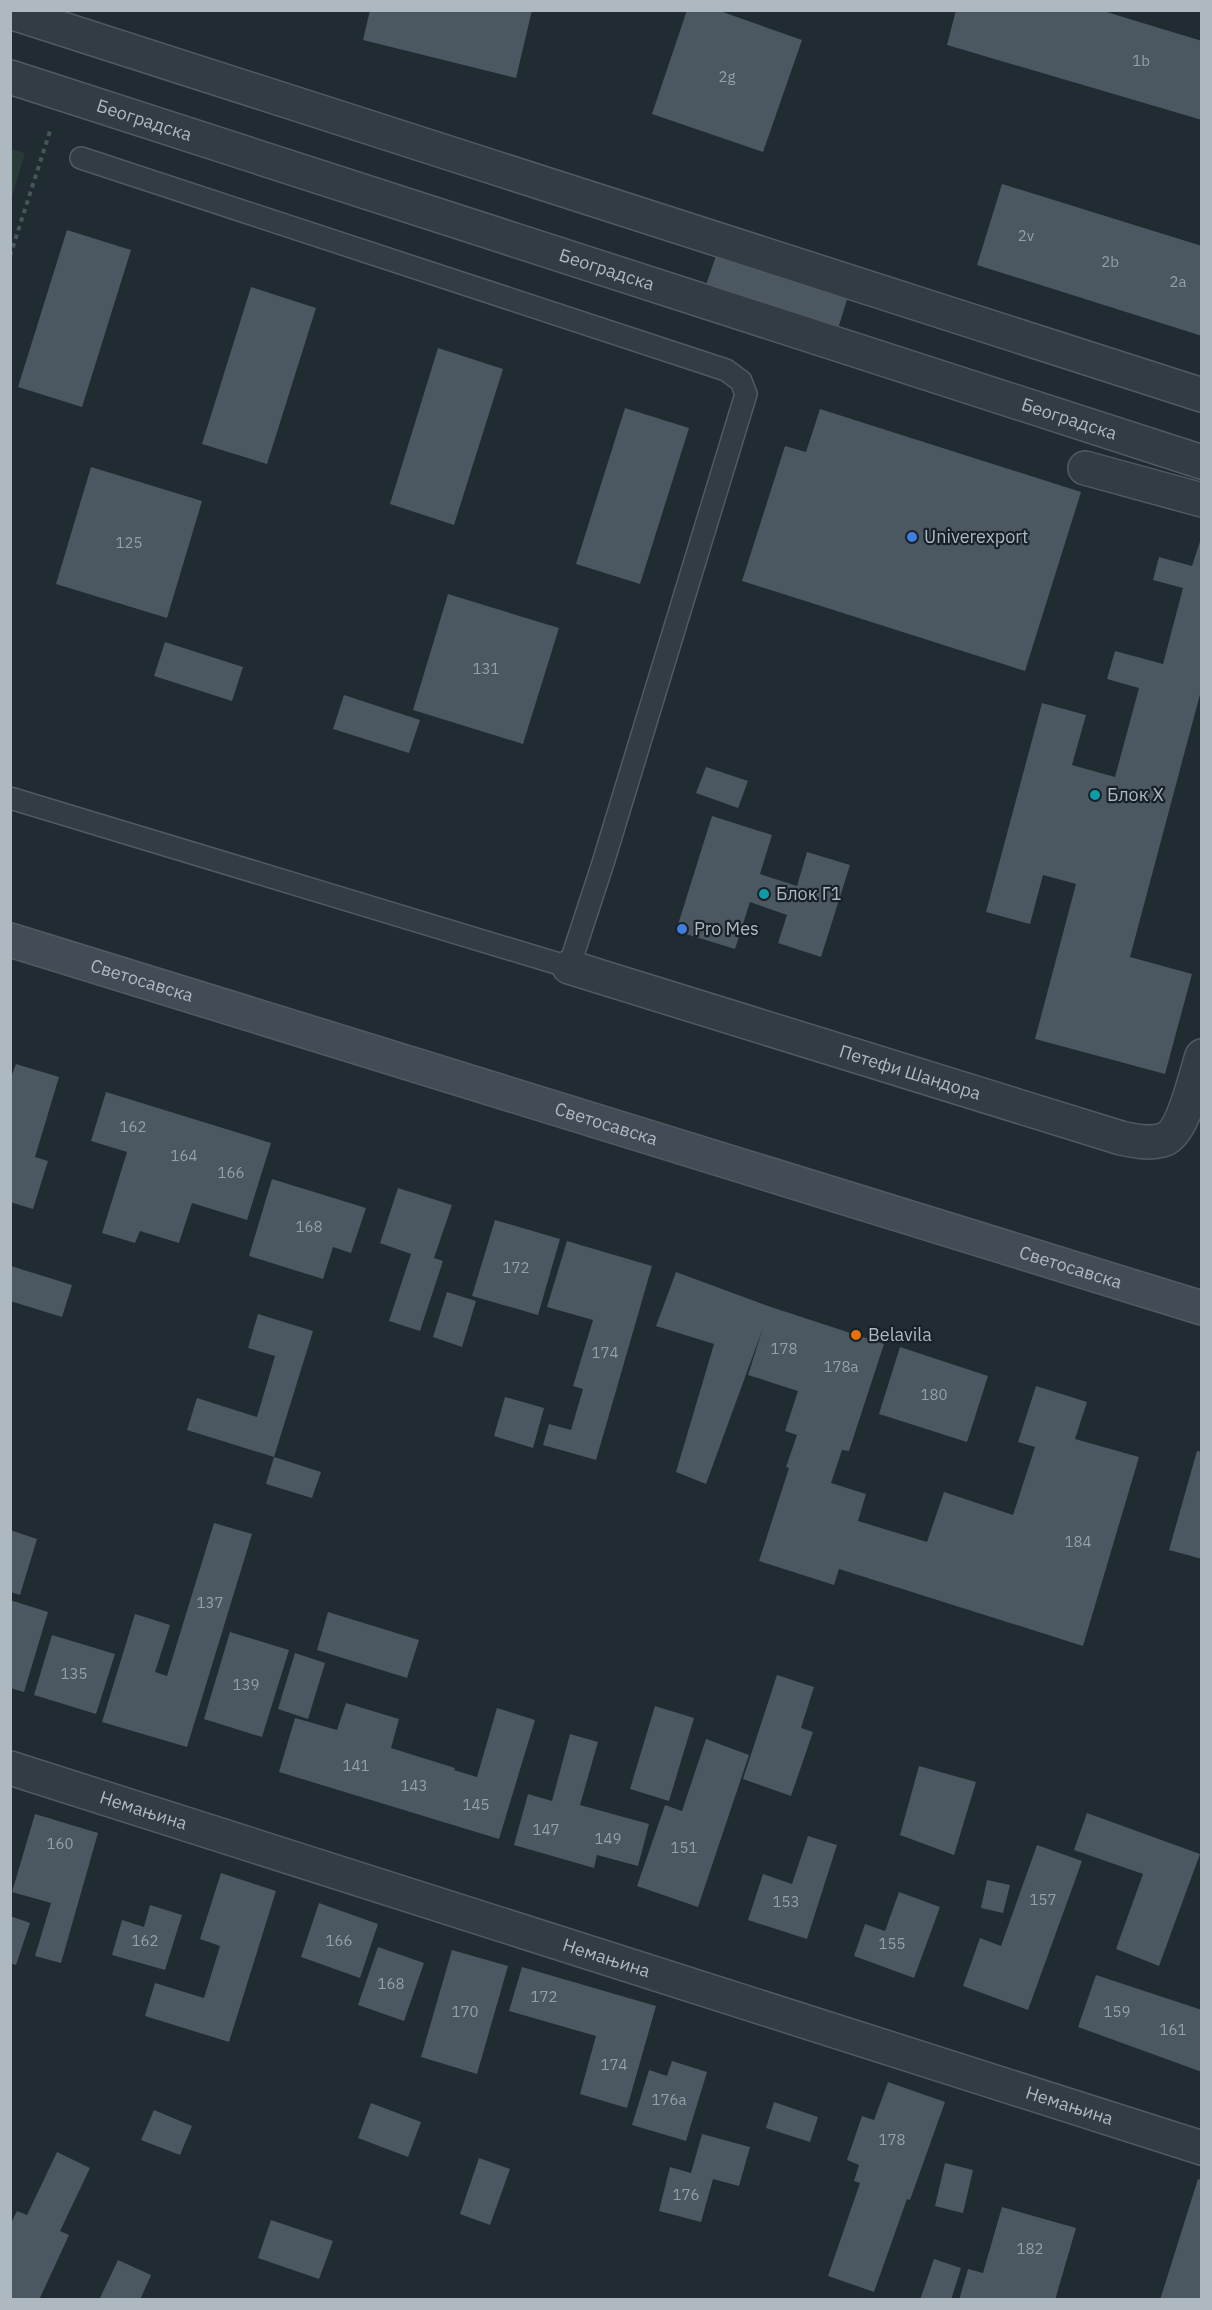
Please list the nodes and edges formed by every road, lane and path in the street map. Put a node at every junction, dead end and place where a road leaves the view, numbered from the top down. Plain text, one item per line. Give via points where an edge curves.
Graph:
1 (10, 12) edge
2 (10, 77) edge
3 (62, 94) junction
4 (81, 158) dead end
5 (10, 256) edge
6 (1202, 395) edge
7 (1202, 462) edge
8 (1084, 468) dead end
9 (1202, 500) edge
10 (10, 798) edge
11 (10, 940) edge
12 (568, 967) junction
13 (1202, 1056) edge
14 (1202, 1308) edge
15 (10, 1768) edge
16 (1202, 2148) edge

1 - 6 street
2 - 3 street, Београдска
3 - 5 path
3 - 7 street, Београдска
4 - 12 lane via 726,370 741,381 746,394
8 - 9 street
10 - 12 lane
11 - 14 street, Светосавска
12 - 13 street, Петефи Шандора via 1121,1138 1145,1142 1165,1140 1179,1125
15 - 16 street, Немањина

